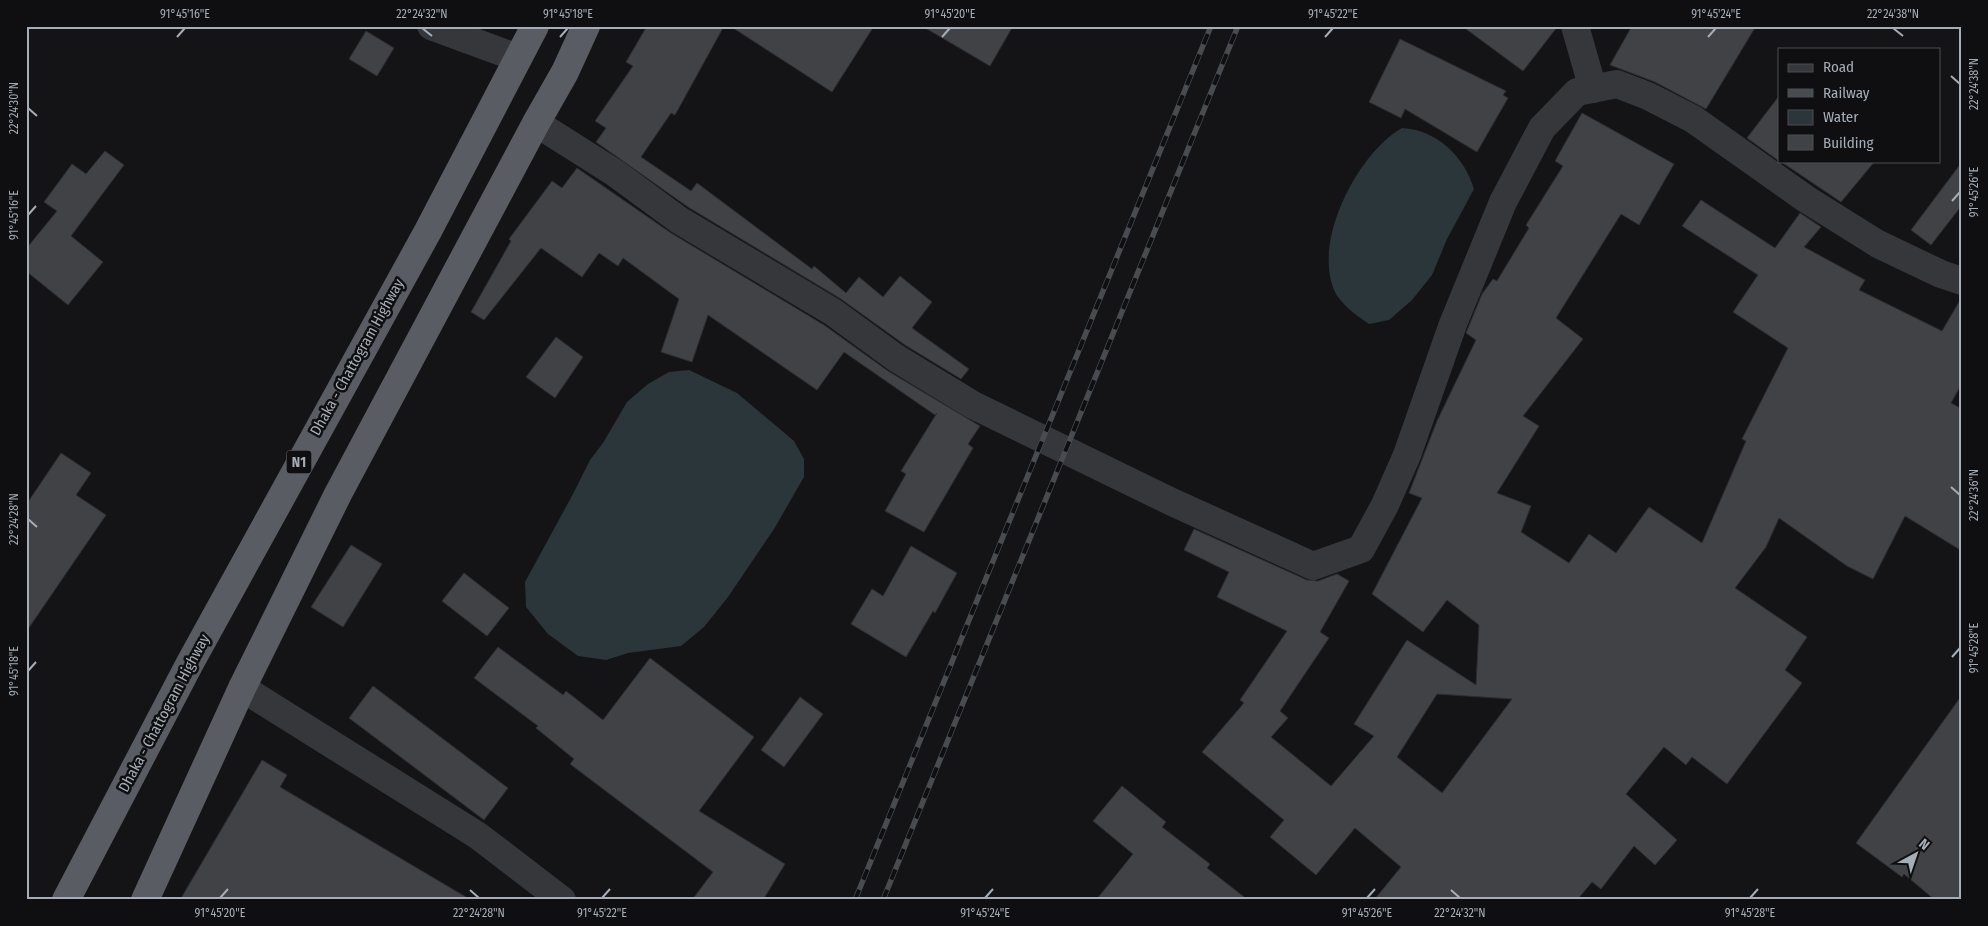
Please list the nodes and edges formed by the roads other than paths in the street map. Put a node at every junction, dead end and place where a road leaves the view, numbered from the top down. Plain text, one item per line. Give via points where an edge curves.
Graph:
1 (431, 26) edge
2 (535, 26) edge
3 (586, 26) edge
4 (1575, 26) edge
5 (518, 58) junction
6 (1594, 89) junction
7 (536, 123) junction
8 (1962, 281) edge
9 (242, 688) junction
10 (66, 900) edge
11 (145, 900) edge
12 (562, 900) edge

1 - 5 street
2 - 5 highway, Dhaka - Chattogram Highway / N1
3 - 7 highway
4 - 6 street
5 - 10 highway, Dhaka - Chattogram Highway / N1 via 428,231 190,663
6 - 7 street via 1577,92 1542,128 1503,202 1450,332 1407,455 1361,550 1312,566 973,405 896,358 833,312 679,220 615,173
6 - 8 street via 1617,84 1693,119 1806,200 1878,244
7 - 9 highway via 338,494
9 - 11 highway
9 - 12 street via 477,835

